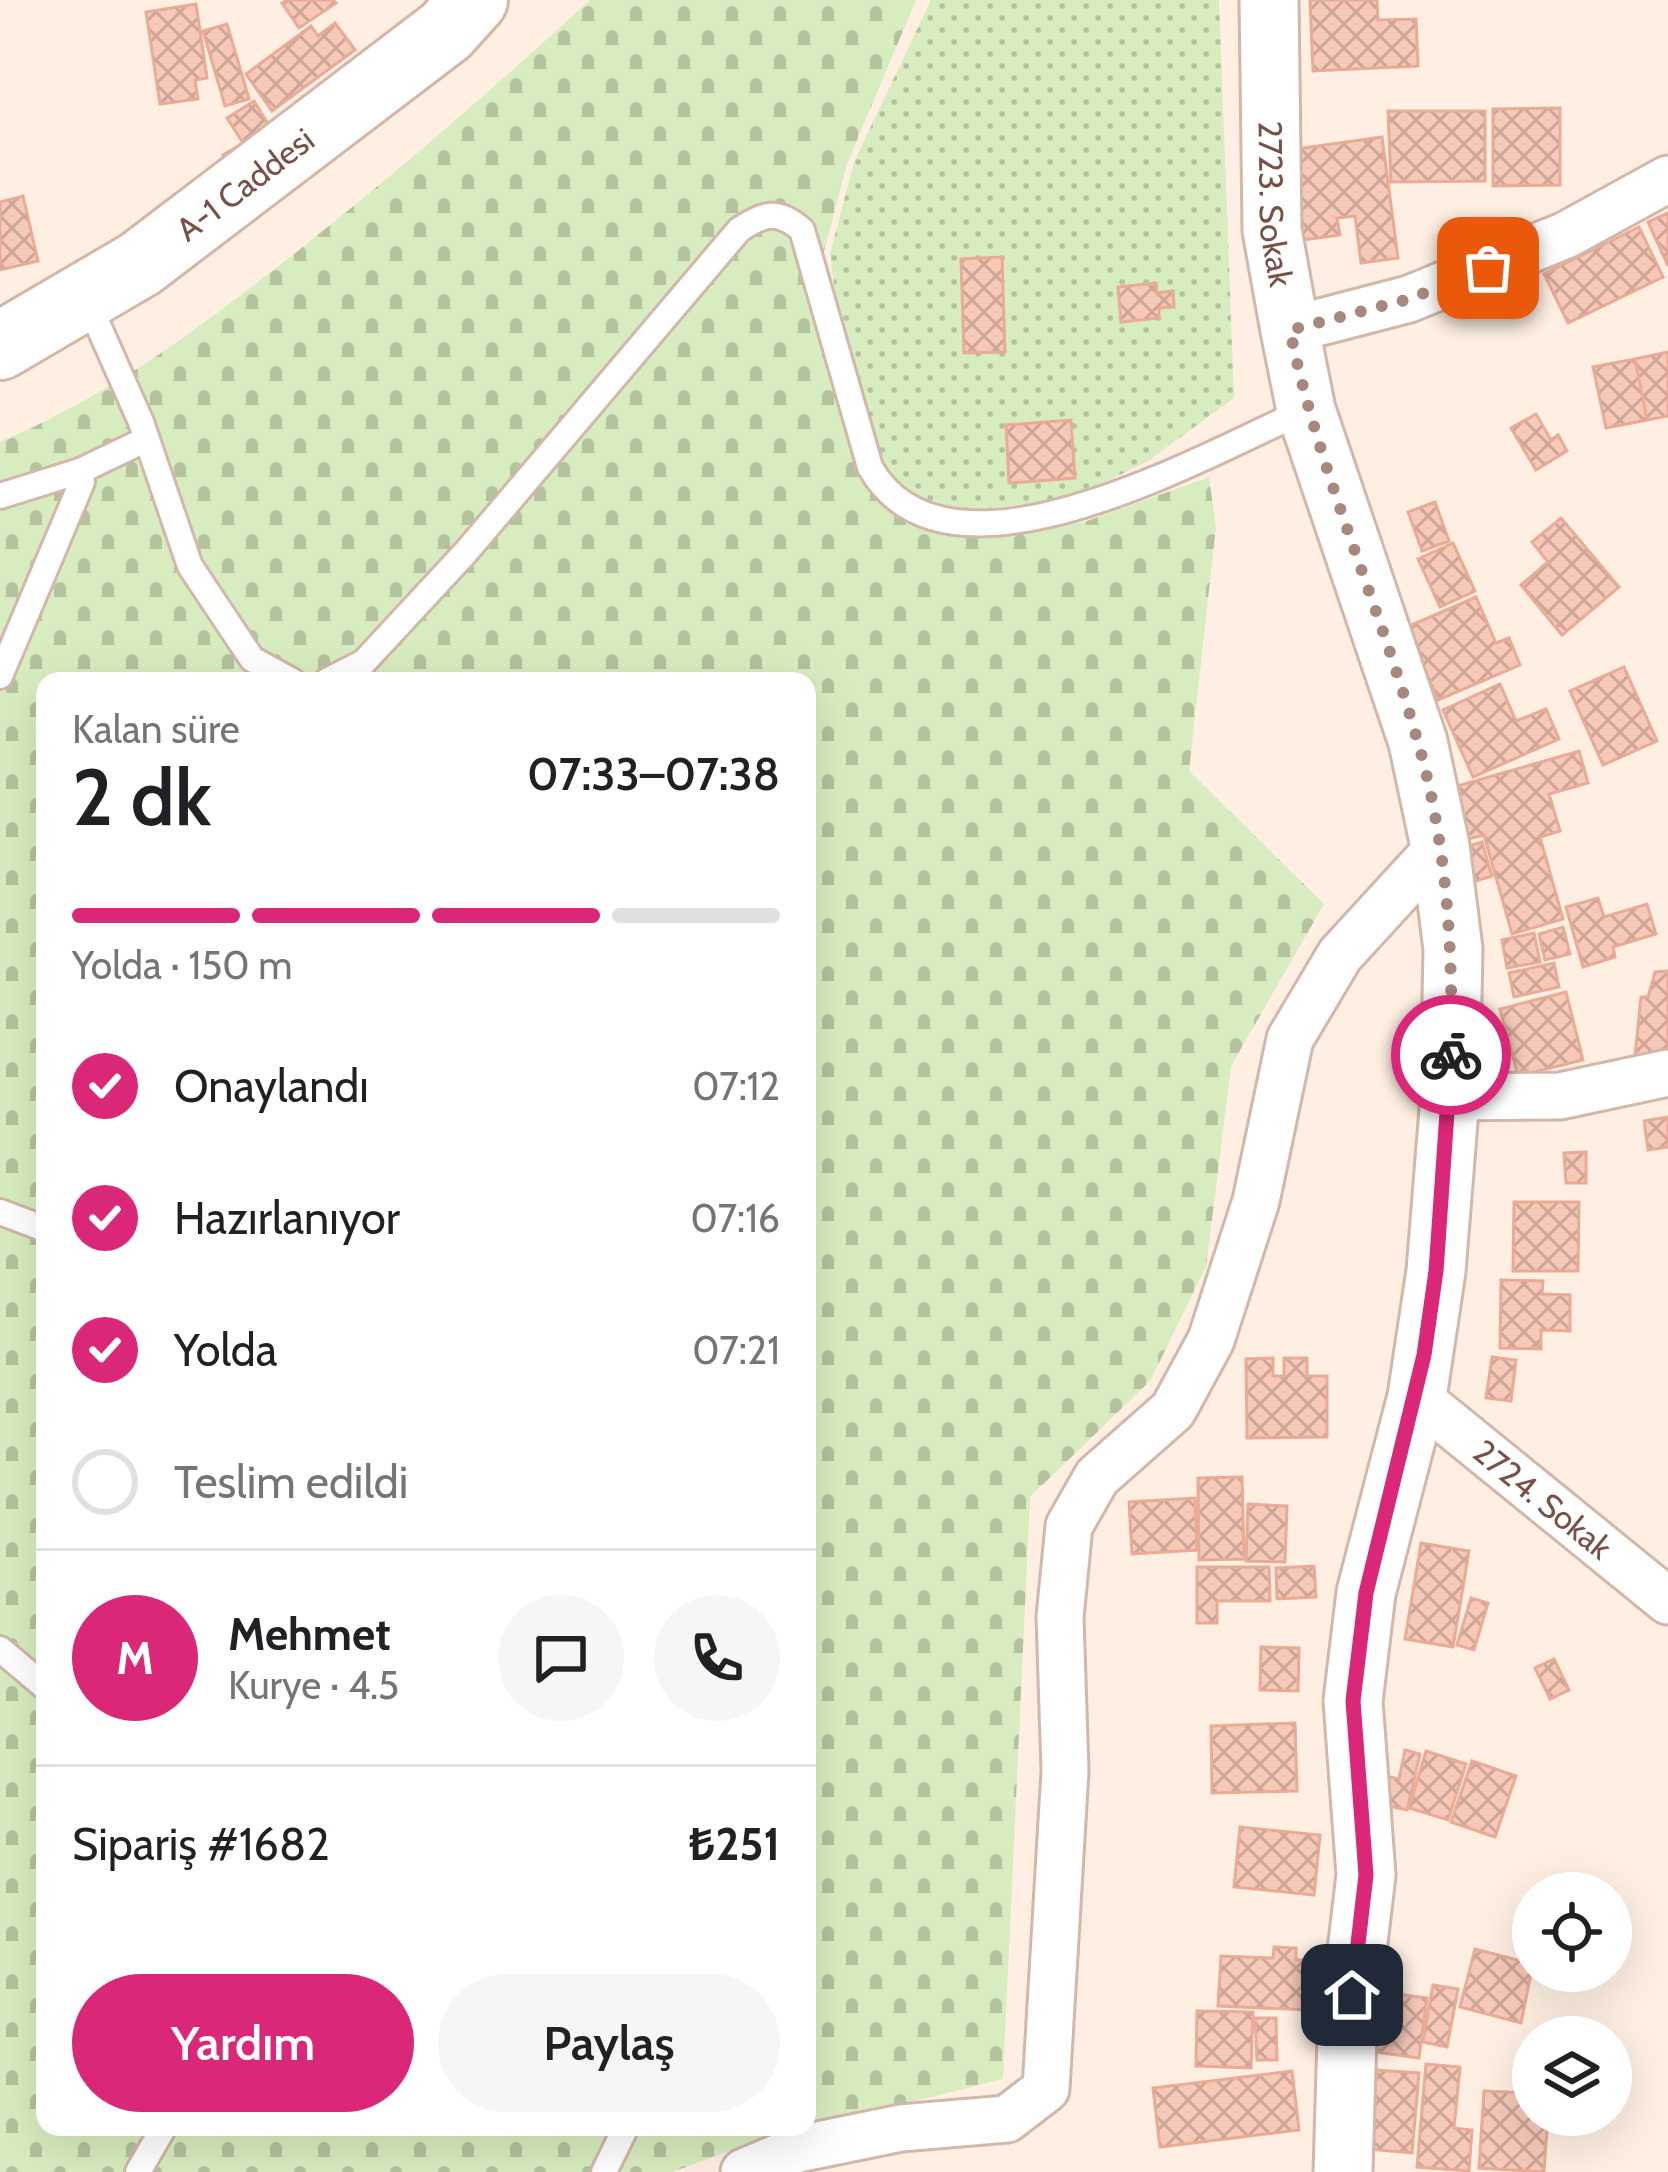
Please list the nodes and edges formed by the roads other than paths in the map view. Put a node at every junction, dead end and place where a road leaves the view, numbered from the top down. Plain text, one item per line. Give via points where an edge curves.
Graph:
1 (475, 0) edge
2 (1269, 0) edge
3 (1668, 179) edge
4 (85, 296) junction
5 (1290, 330) junction
6 (0, 346) edge
7 (1306, 410) junction
8 (147, 439) junction
9 (80, 471) junction
10 (0, 496) edge
11 (252, 659) junction
12 (264, 672) edge
13 (276, 672) edge
14 (345, 672) edge
15 (0, 676) edge
16 (1440, 846) junction
17 (1668, 1073) edge
18 (1587, 1090) junction
19 (1668, 1096) edge
20 (1450, 1097) junction
21 (0, 1212) edge
22 (36, 1226) edge
23 (1417, 1397) junction
24 (1668, 1601) edge
25 (0, 1649) edge
26 (36, 1679) edge
27 (159, 2136) edge
28 (622, 2136) edge
29 (797, 2161) edge
30 (138, 2172) edge
31 (604, 2172) edge
32 (744, 2172) edge
33 (1343, 2172) edge

1 - 4 main road, A-1 Caddesi via 446,31 193,224
2 - 5 street, 2723. Sokak via 1272,230
3 - 5 street via 1566,236 1429,292
4 - 6 main road, A-1 Caddesi
4 - 8 lane
5 - 7 street, 2723. Sokak
7 - 14 lane via 1088,505 1024,521 925,517 893,499 870,467 802,230 786,216 763,214 739,230 466,552 364,662
7 - 16 street, 2723. Sokak via 1418,742
8 - 9 lane
8 - 11 lane via 190,566
9 - 10 lane
9 - 15 lane
11 - 12 lane
11 - 13 lane
16 - 20 street, 2723. Sokak via 1453,950
16 - 29 street via 1340,955 1290,1039 1256,1201 1211,1340 1173,1410 1097,1477 1069,1526 1060,1617 1065,1771 1046,2089 1007,2120 901,2128
17 - 18 street
18 - 19 street
18 - 20 street
20 - 23 street, 2723. Sokak
21 - 22 lane
23 - 24 street, 2724. Sokak
23 - 33 street, 2723. Sokak via 1366,1593 1353,1701 1366,1875 1347,2035
25 - 26 lane
27 - 30 lane
28 - 31 lane
29 - 32 street

